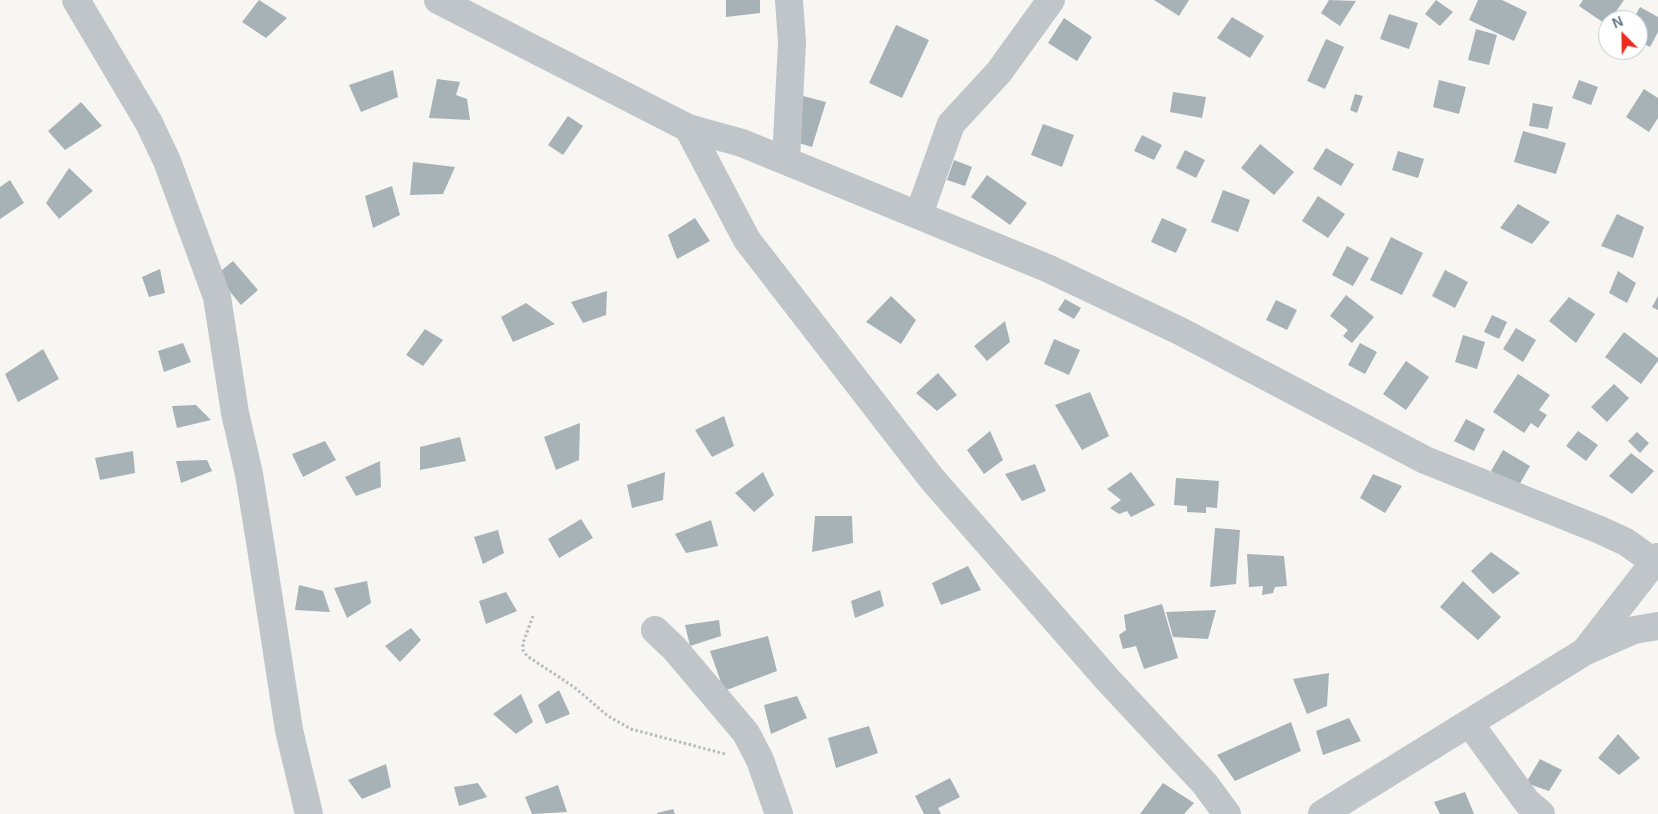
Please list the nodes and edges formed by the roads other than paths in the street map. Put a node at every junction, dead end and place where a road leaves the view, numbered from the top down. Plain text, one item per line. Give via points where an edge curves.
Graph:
1 (76, 0) edge
2 (438, 0) edge
3 (789, 0) edge
4 (1051, 0) edge
5 (688, 128) junction
6 (786, 160) junction
7 (919, 214) junction
8 (1656, 561) edge
9 (1658, 626) edge
10 (655, 630) dead end
11 (1584, 652) junction
12 (1470, 724) junction
13 (309, 814) edge
14 (779, 814) edge
15 (1227, 814) edge
16 (1322, 814) edge
17 (1541, 814) edge

1 - 13 street via 149,123 167,161 217,297 260,538 289,730
2 - 5 street
3 - 6 street via 792,42
4 - 7 street via 999,72 951,124
5 - 6 street via 742,142
5 - 15 street via 747,240 932,479 1108,680 1205,784
6 - 7 street
7 - 8 street via 1047,268 1180,331 1425,460 1626,542
8 - 11 street
9 - 11 street via 1634,630
10 - 14 street via 746,733 760,760
11 - 12 street
12 - 16 street
12 - 17 street via 1526,802

